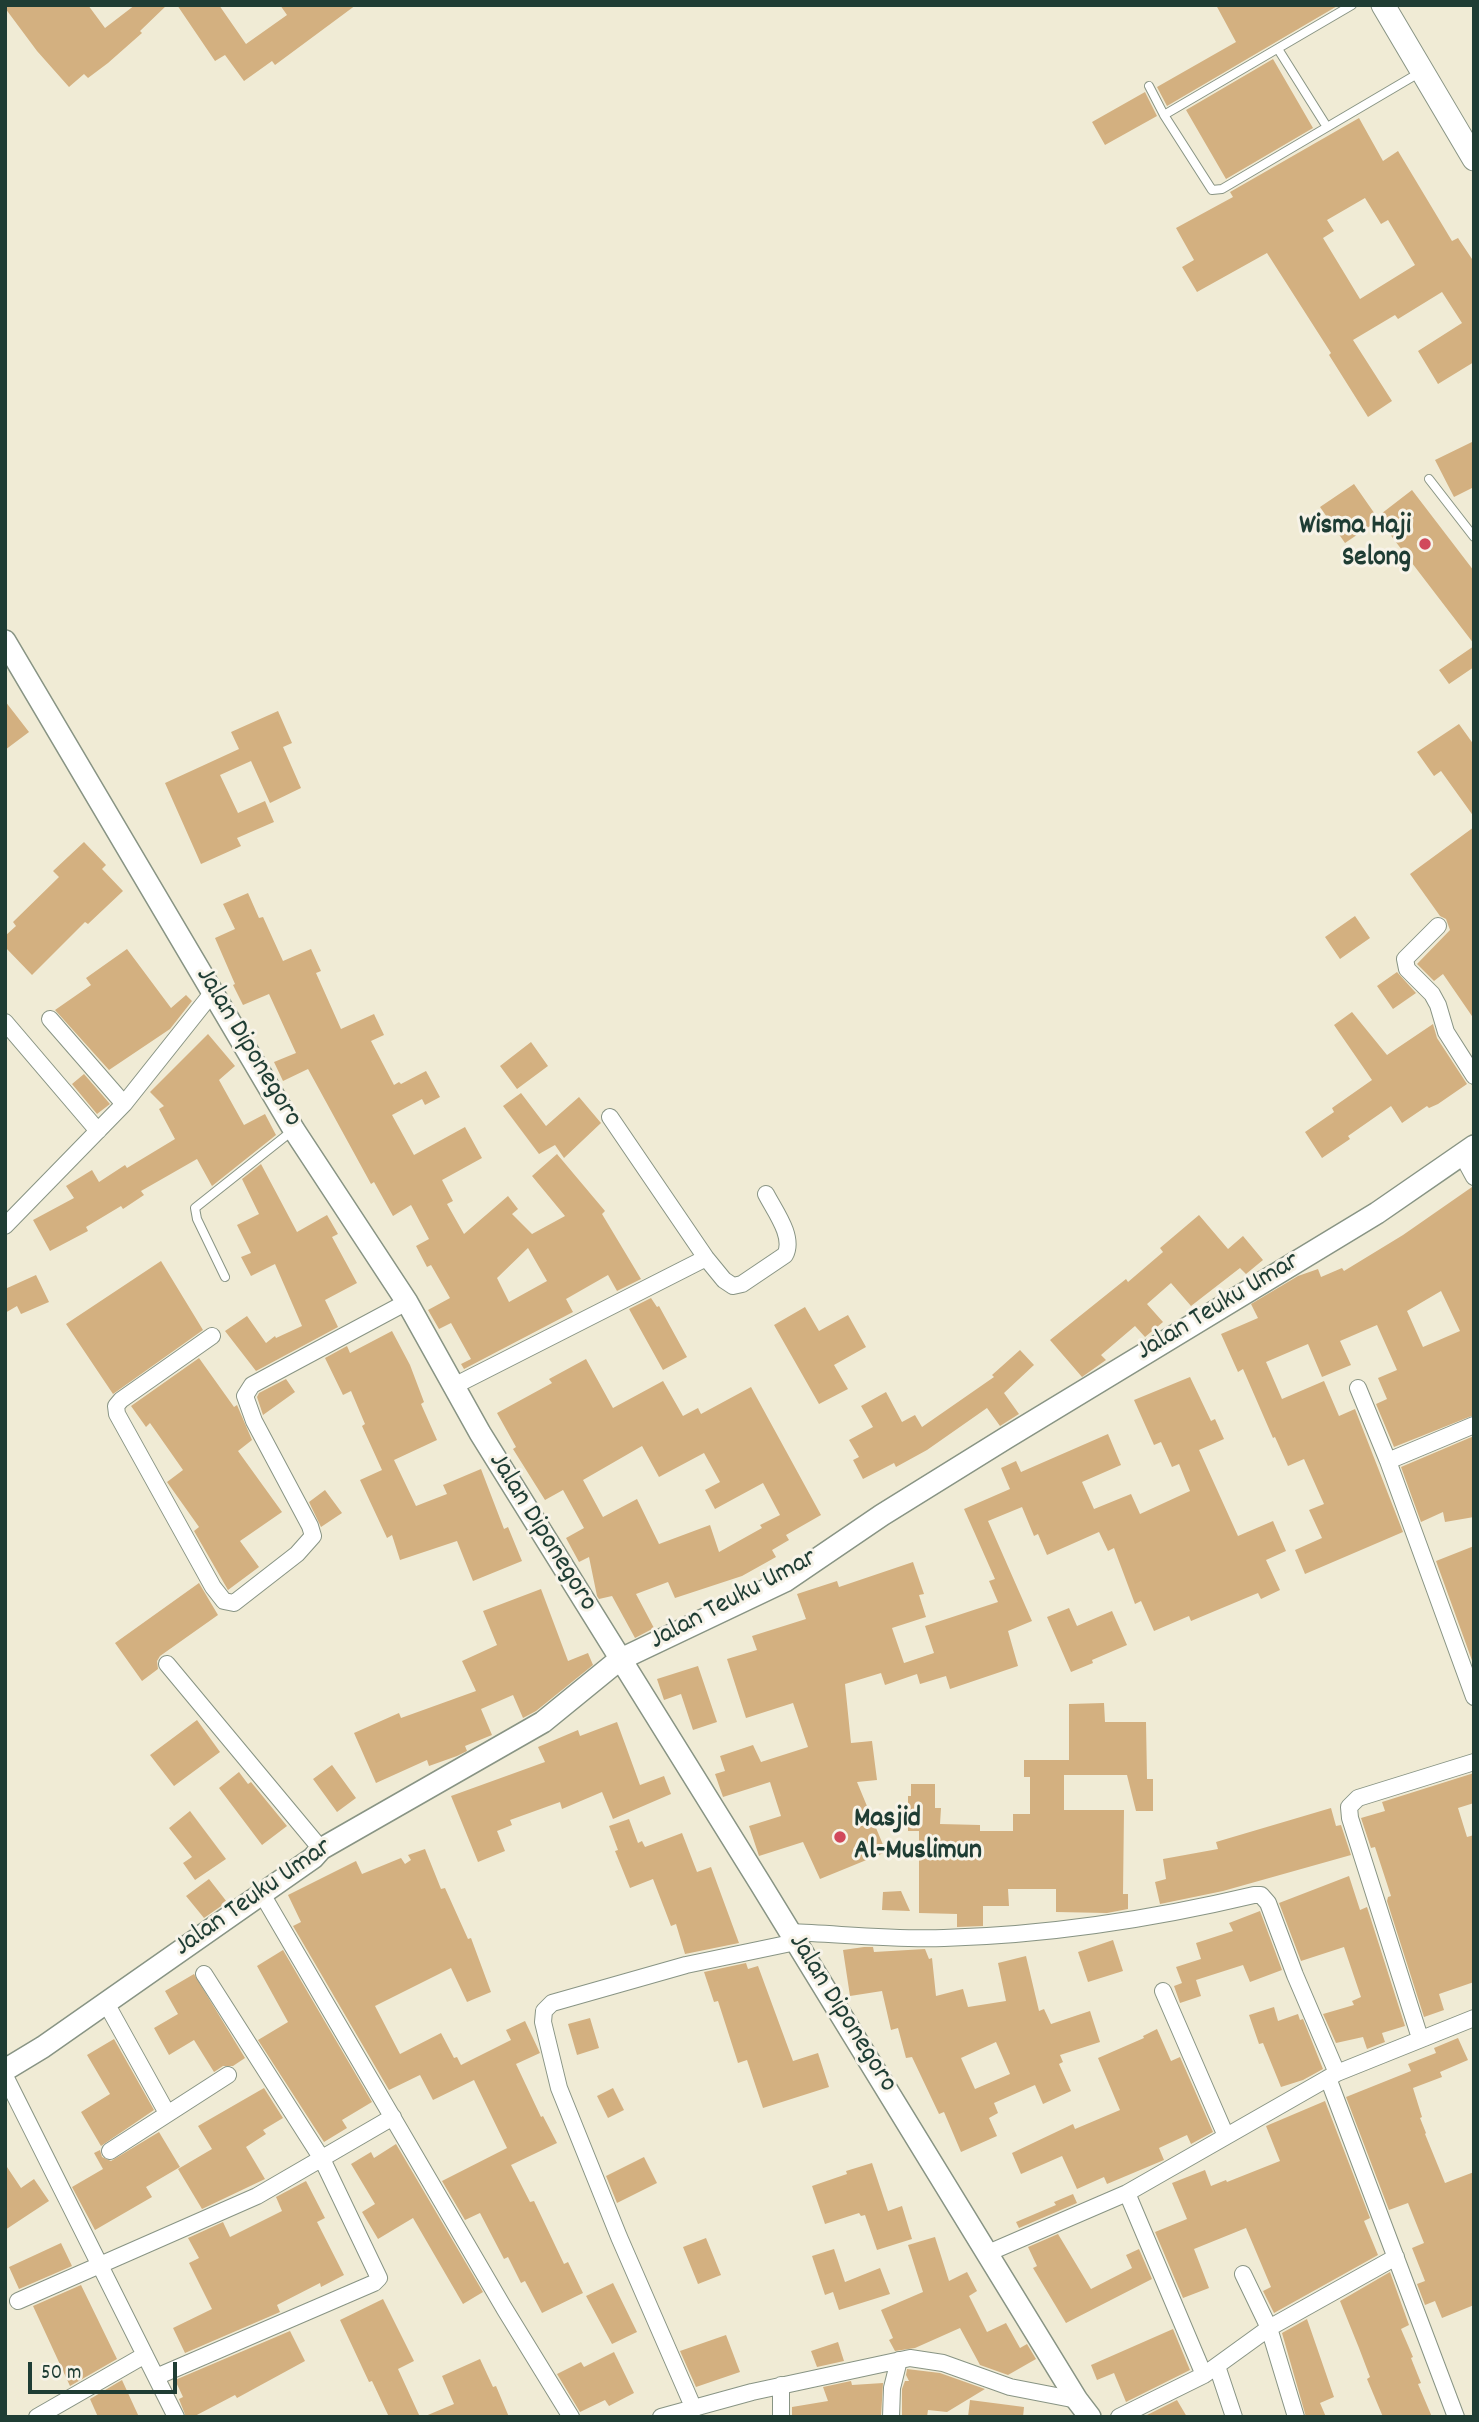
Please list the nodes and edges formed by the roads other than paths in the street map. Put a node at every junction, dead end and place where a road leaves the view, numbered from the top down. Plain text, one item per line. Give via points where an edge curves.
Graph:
1 (1352, 5) edge
2 (1383, 5) edge
3 (1278, 49) junction
4 (1422, 71) junction
5 (1149, 86) dead end
6 (1164, 115) junction
7 (1327, 127) junction
8 (1474, 159) edge
9 (1429, 480) dead end
10 (1474, 537) edge
11 (5, 641) edge
12 (1438, 926) dead end
13 (213, 992) junction
14 (50, 1019) dead end
15 (5, 1022) edge
16 (1474, 1076) edge
17 (124, 1104) junction
18 (610, 1117) dead end
19 (294, 1130) junction
20 (98, 1131) junction
21 (1468, 1150) edge
22 (1474, 1177) edge
23 (766, 1194) dead end
24 (5, 1226) edge
25 (706, 1258) junction
26 (225, 1277) dead end
27 (407, 1302) junction
28 (212, 1336) dead end
29 (452, 1387) junction
30 (1358, 1388) dead end
31 (1474, 1425) edge
32 (1388, 1461) junction
33 (619, 1660) junction
34 (167, 1664) dead end
35 (1474, 1697) edge
36 (1474, 1762) edge
37 (321, 1849) junction
38 (262, 1894) junction
39 (793, 1937) junction
40 (204, 1974) dead end
41 (1163, 1991) dead end
42 (106, 2003) junction
43 (1472, 2024) edge
44 (1420, 2038) junction
45 (5, 2070) edge
46 (228, 2075) dead end
47 (1333, 2075) junction
48 (5, 2076) edge
49 (167, 2113) junction
50 (393, 2117) junction
51 (1226, 2136) junction
52 (110, 2151) dead end
53 (322, 2159) junction
54 (1127, 2193) junction
55 (988, 2253) junction
56 (1396, 2257) junction
57 (101, 2265) junction
58 (1243, 2274) dead end
59 (18, 2301) dead end
60 (1269, 2328) junction
61 (145, 2355) junction
62 (899, 2360) junction
63 (1211, 2370) junction
64 (156, 2377) junction
65 (781, 2385) junction
66 (694, 2409) junction
67 (1084, 2409) edge
68 (37, 2417) edge
69 (176, 2417) edge
70 (571, 2417) edge
71 (661, 2417) edge
72 (781, 2417) edge
73 (891, 2417) edge
74 (1119, 2417) edge
75 (1234, 2417) edge
76 (1296, 2417) edge
77 (1456, 2417) edge

1 - 3 lane
2 - 4 main road
3 - 6 lane
3 - 7 lane
4 - 7 lane
4 - 8 main road
5 - 6 lane
6 - 7 lane via 1212,190 1222,189
9 - 10 lane
11 - 13 street, Jalan Diponegoro
12 - 16 street via 1405,959 1407,969 1432,993 1446,1032
13 - 17 street
13 - 19 street, Jalan Diponegoro
14 - 17 street
15 - 20 street
17 - 20 street
18 - 25 street
19 - 26 lane via 195,1208
19 - 27 street, Jalan Diponegoro
20 - 24 street
21 - 22 street
21 - 33 street, Jalan Teuku Umar via 1377,1213 881,1515 785,1581
23 - 25 street via 788,1237 785,1255 733,1286
25 - 29 street
27 - 28 street via 252,1385 245,1396 313,1536 234,1603 224,1601 213,1587 116,1406
27 - 29 street, Jalan Diponegoro
29 - 33 street, Jalan Diponegoro
30 - 32 street
31 - 32 street
32 - 35 street
33 - 37 street, Jalan Teuku Umar via 543,1722
33 - 39 street, Jalan Diponegoro
34 - 37 street
36 - 44 street via 1358,1798 1349,1807
37 - 38 street, Jalan Teuku Umar
38 - 42 street, Jalan Teuku Umar
38 - 50 street
39 - 47 street via 990,1935 1181,1913 1261,1895
39 - 55 street, Jalan Diponegoro
39 - 66 street via 552,2003 544,2011 559,2088
40 - 53 street
41 - 51 street
42 - 45 street, Jalan Teuku Umar
42 - 49 street
43 - 44 street
44 - 47 street
46 - 49 street
47 - 51 street
47 - 56 street
48 - 57 street
49 - 52 street
50 - 53 street
50 - 70 street
51 - 54 street
53 - 57 street via 247,2200
53 - 64 street via 379,2278
54 - 55 street
54 - 63 street
55 - 67 street, Jalan Diponegoro
56 - 60 street
56 - 77 street
57 - 59 street
57 - 61 street
58 - 60 street
60 - 63 street
60 - 76 street
61 - 64 street
61 - 68 street
62 - 65 street
62 - 67 street via 943,2363
62 - 73 street
63 - 74 street
63 - 75 street
64 - 69 street
65 - 66 street
65 - 72 street
66 - 71 street

